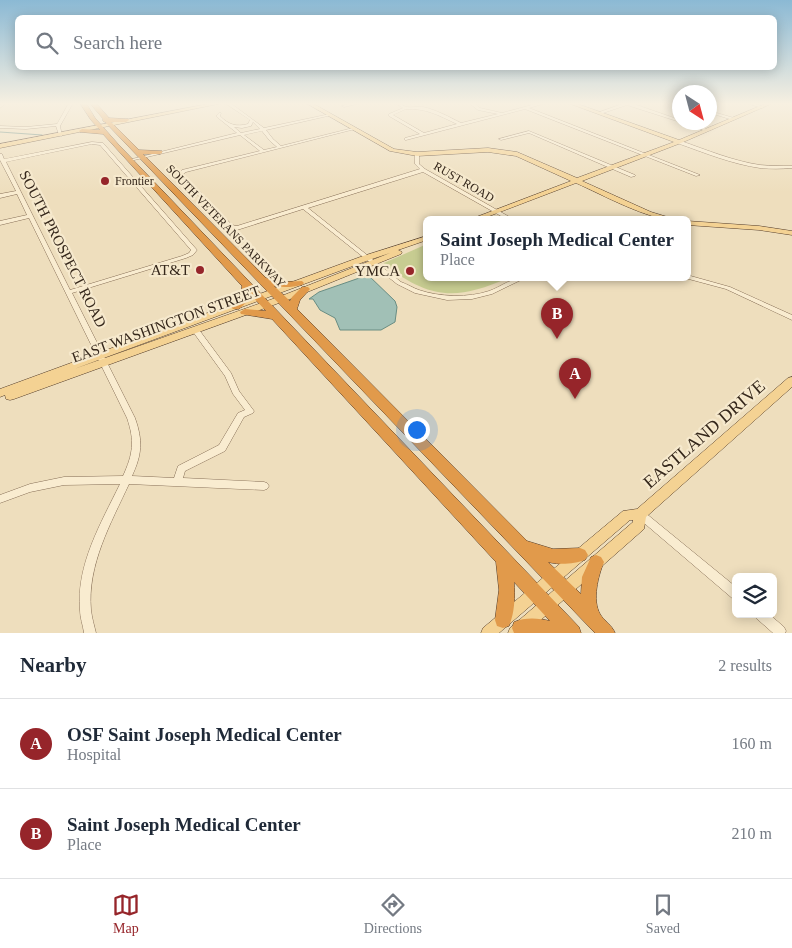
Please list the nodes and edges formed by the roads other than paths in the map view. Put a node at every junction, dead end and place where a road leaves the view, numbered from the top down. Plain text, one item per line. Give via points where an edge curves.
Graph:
1 (69, 133) edge
2 (105, 133) edge
3 (118, 133) edge
4 (234, 133) edge
5 (249, 133) edge
6 (266, 133) edge
7 (336, 133) edge
8 (361, 133) edge
9 (429, 133) edge
10 (527, 133) edge
11 (530, 133) edge
12 (588, 133) edge
13 (653, 133) edge
14 (702, 133) edge
15 (61, 134) joint
16 (241, 134) junction
17 (423, 134) joint
18 (228, 137) junction
19 (406, 139) dead end
20 (501, 139) dead end
21 (222, 140) junction
22 (208, 141) junction
23 (679, 142) junction
24 (0, 146) edge
25 (280, 147) junction
26 (136, 151) junction
27 (263, 151) junction
28 (161, 153) junction
29 (417, 154) junction
30 (645, 155) junction
31 (2, 158) edge
32 (131, 160) junction
33 (144, 160) junction
34 (612, 167) junction
35 (792, 167) edge
36 (7, 169) junction
37 (423, 170) junction
38 (0, 171) edge
39 (698, 175) dead end
40 (633, 176) dead end
41 (578, 180) junction
42 (19, 192) junction
43 (0, 196) edge
44 (304, 207) junction
45 (495, 212) junction
46 (30, 216) junction
47 (484, 216) edge
48 (503, 216) edge
49 (659, 216) edge
50 (0, 223) edge
51 (691, 223) edge
52 (792, 233) edge
53 (423, 239) edge
54 (370, 260) junction
55 (261, 279) junction
56 (691, 279) edge
57 (515, 281) edge
58 (247, 284) junction
59 (302, 286) junction
60 (69, 292) junction
61 (277, 296) junction
62 (263, 301) junction
63 (240, 310) junction
64 (292, 311) junction
65 (277, 316) junction
66 (792, 318) edge
67 (195, 329) junction
68 (103, 359) junction
69 (792, 381) edge
70 (0, 393) edge
71 (0, 399) edge
72 (126, 480) junction
73 (177, 482) junction
74 (264, 486) dead end
75 (0, 499) edge
76 (640, 514) junction
77 (523, 547) junction
78 (580, 555) junction
79 (503, 558) junction
80 (596, 562) junction
81 (553, 578) junction
82 (565, 590) junction
83 (732, 591) edge
84 (535, 592) junction
85 (547, 605) junction
86 (592, 617) junction
87 (765, 618) edge
88 (503, 620) junction
89 (518, 631) edge
90 (90, 633) edge
91 (488, 633) edge
92 (571, 633) edge
93 (607, 633) edge
94 (779, 633) edge

1 - 15 main road
2 - 32 highway, SOUTH VETERANS PARKWAY
3 - 26 highway, SOUTH VETERANS PARKWAY
4 - 18 street
5 - 16 street
6 - 25 street
7 - 25 street
8 - 29 main road via 388,148
9 - 17 street
10 - 20 street
11 - 34 street
12 - 30 street
13 - 23 main road
14 - 23 main road
15 - 24 main road
16 - 18 street
16 - 21 street
16 - 27 street
17 - 19 street
18 - 22 street
21 - 22 street
21 - 28 street
22 - 28 street
23 - 30 main road
23 - 35 street via 750,166
25 - 27 street
26 - 28 highway
26 - 33 highway, SOUTH VETERANS PARKWAY
27 - 44 street via 180,174 234,228
28 - 33 highway
29 - 37 street, RUST ROAD via 417,164
29 - 41 main road via 483,150 509,152
30 - 34 main road
30 - 39 street
31 - 36 street, SOUTH PROSPECT ROAD
31 - 60 street via 101,144 193,248 193,253
32 - 33 street
32 - 58 highway, SOUTH VETERANS PARKWAY
33 - 55 highway, SOUTH VETERANS PARKWAY
34 - 40 street
34 - 41 main road
36 - 38 street
36 - 42 street, SOUTH PROSPECT ROAD
37 - 44 street
37 - 45 street, RUST ROAD
41 - 45 main road
41 - 49 main road
42 - 43 street
42 - 46 street, SOUTH PROSPECT ROAD
44 - 54 street
45 - 47 main road
45 - 48 street, RUST ROAD
46 - 50 street
46 - 60 street, SOUTH PROSPECT ROAD
51 - 52 main road
53 - 54 main road, EAST WASHINGTON STREET
54 - 57 street via 407,288 447,298 480,296
54 - 59 main road, EAST WASHINGTON STREET
55 - 59 highway
55 - 61 highway, SOUTH VETERANS PARKWAY
56 - 66 street via 728,288
58 - 62 highway, SOUTH VETERANS PARKWAY
58 - 63 highway via 247,297
59 - 61 main road, EAST WASHINGTON STREET
59 - 64 highway
60 - 68 street, SOUTH PROSPECT ROAD
61 - 62 main road, EAST WASHINGTON STREET
61 - 64 highway, SOUTH VETERANS PARKWAY
62 - 63 main road, EAST WASHINGTON STREET
62 - 65 highway, SOUTH VETERANS PARKWAY
63 - 65 highway
63 - 67 main road, EAST WASHINGTON STREET
63 - 68 main road, EAST WASHINGTON STREET
64 - 77 highway, SOUTH VETERANS PARKWAY
65 - 79 highway, SOUTH VETERANS PARKWAY
67 - 68 main road, EAST WASHINGTON STREET
67 - 73 street via 250,411 241,415 222,448 181,469
68 - 70 main road, EAST WASHINGTON STREET
68 - 71 main road, EAST WASHINGTON STREET
68 - 72 street, SOUTH PROSPECT ROAD via 136,432 136,451
69 - 76 main road, EASTLAND DRIVE
72 - 73 street
72 - 75 street via 60,481
72 - 90 street, SOUTH PROSPECT ROAD via 99,537 88,570 85,604
73 - 74 street
76 - 78 main road, EASTLAND DRIVE via 627,515
76 - 80 main road, EASTLAND DRIVE via 639,525
76 - 83 street
77 - 78 highway via 553,556
77 - 81 highway, SOUTH VETERANS PARKWAY
78 - 81 main road, EASTLAND DRIVE
79 - 84 highway, SOUTH VETERANS PARKWAY
79 - 88 highway via 508,581
80 - 82 main road, EASTLAND DRIVE
80 - 86 highway via 588,578
81 - 82 highway, SOUTH VETERANS PARKWAY
81 - 84 main road, EASTLAND DRIVE
82 - 85 main road, EASTLAND DRIVE
82 - 86 highway, SOUTH VETERANS PARKWAY
84 - 85 highway, SOUTH VETERANS PARKWAY
84 - 88 main road, EASTLAND DRIVE
85 - 89 main road, EASTLAND DRIVE
85 - 92 highway, SOUTH VETERANS PARKWAY
86 - 93 highway, SOUTH VETERANS PARKWAY
87 - 94 street
88 - 91 main road, EASTLAND DRIVE
89 - 92 highway via 542,627

